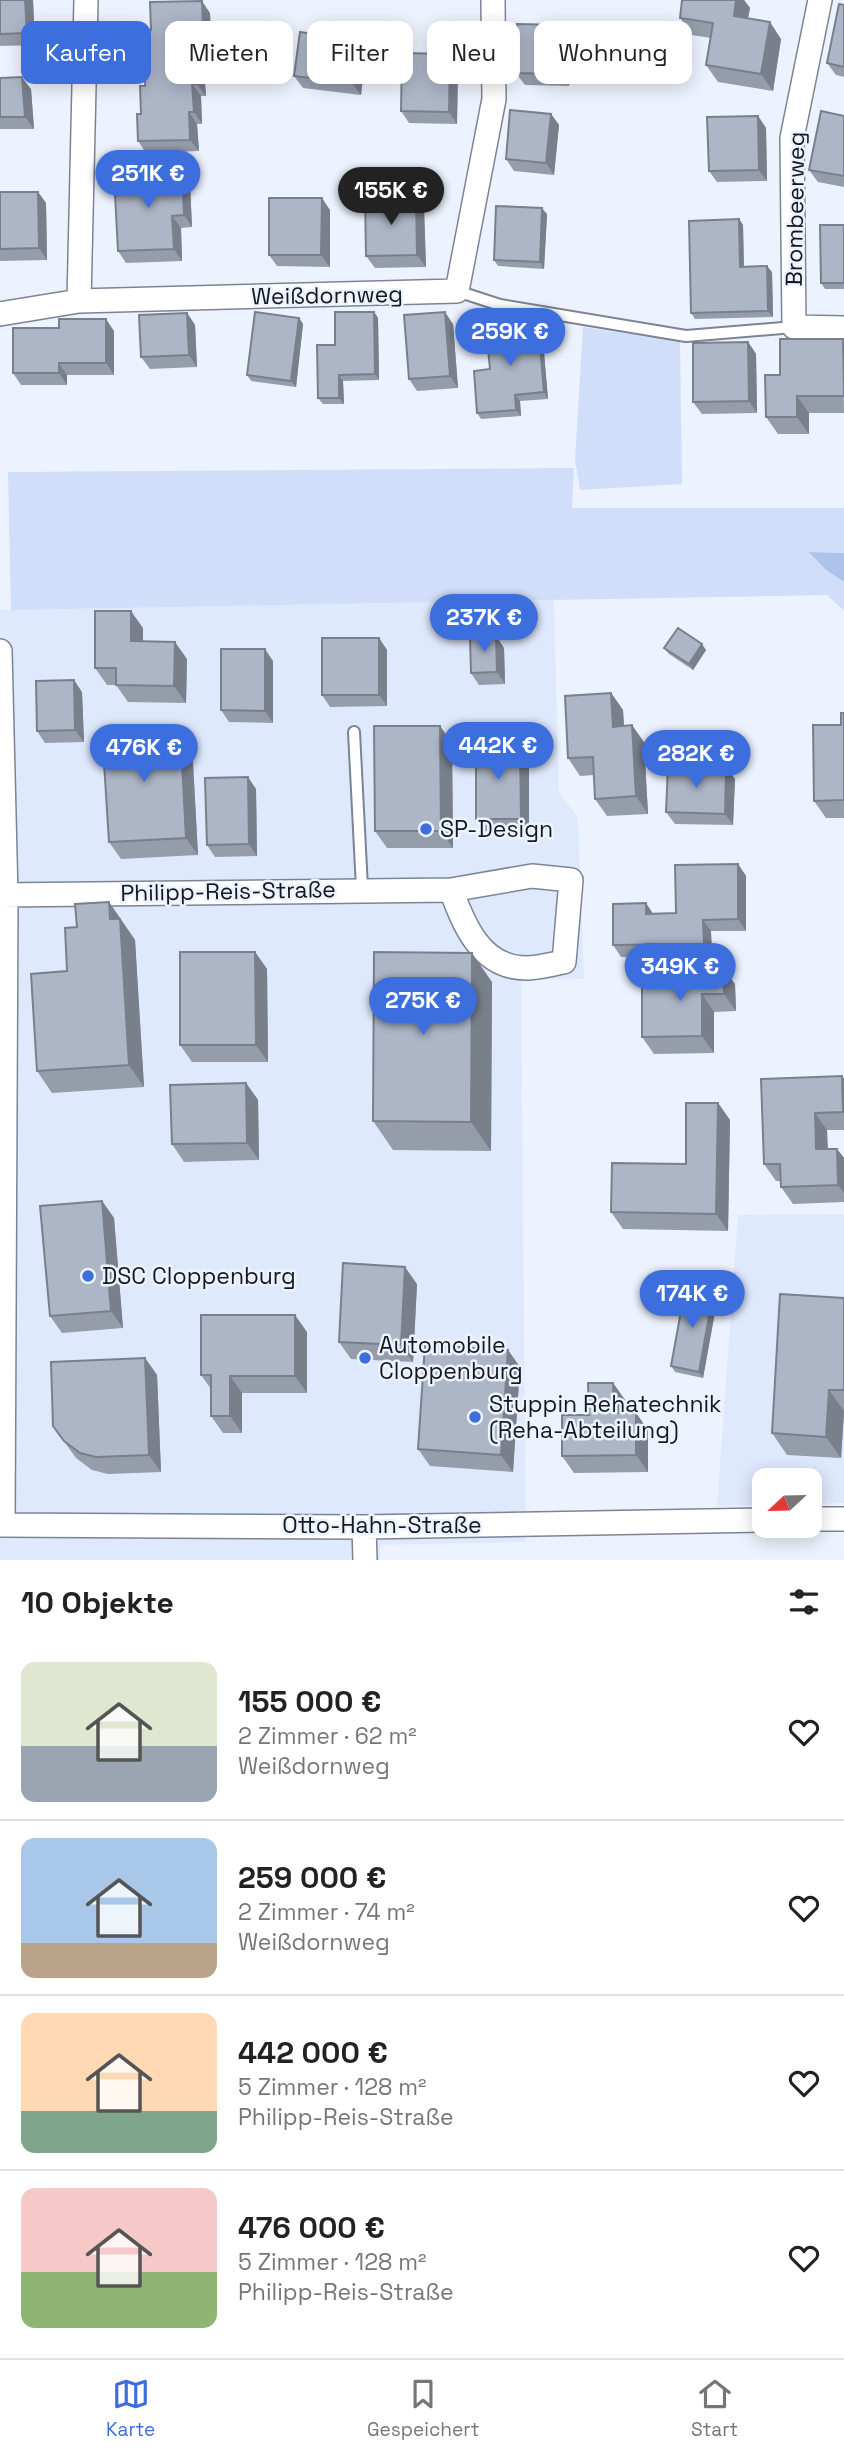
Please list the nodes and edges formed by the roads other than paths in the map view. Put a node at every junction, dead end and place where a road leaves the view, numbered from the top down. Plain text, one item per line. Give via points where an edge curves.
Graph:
1 (86, 0) edge
2 (493, 0) edge
3 (820, 0) edge
4 (457, 291) junction
5 (79, 301) junction
6 (0, 314) edge
7 (794, 327) junction
8 (844, 328) edge
9 (0, 651) edge
10 (354, 732) dead end
11 (362, 888) junction
12 (451, 890) junction
13 (3, 896) edge
14 (822, 1519) edge
15 (844, 1519) edge
16 (752, 1520) edge
17 (2, 1525) edge
18 (364, 1527) junction
19 (365, 1560) edge

1 - 5 street
2 - 4 street via 494,99
3 - 7 street, Brombeerweg via 792,138
4 - 5 street, Weißdornweg
4 - 7 lane via 500,304 686,336
5 - 6 street, Weißdornweg
7 - 8 street
9 - 13 street
10 - 11 lane
11 - 12 street, Philipp-Reis-Straße
11 - 13 street, Philipp-Reis-Straße
12 - 12 street, Philipp-Reis-Straße via 462,920 484,955 523,968 564,962 571,880 532,876
13 - 17 street
14 - 15 street
16 - 18 street, Otto-Hahn-Straße
17 - 18 street, Otto-Hahn-Straße
18 - 19 street

